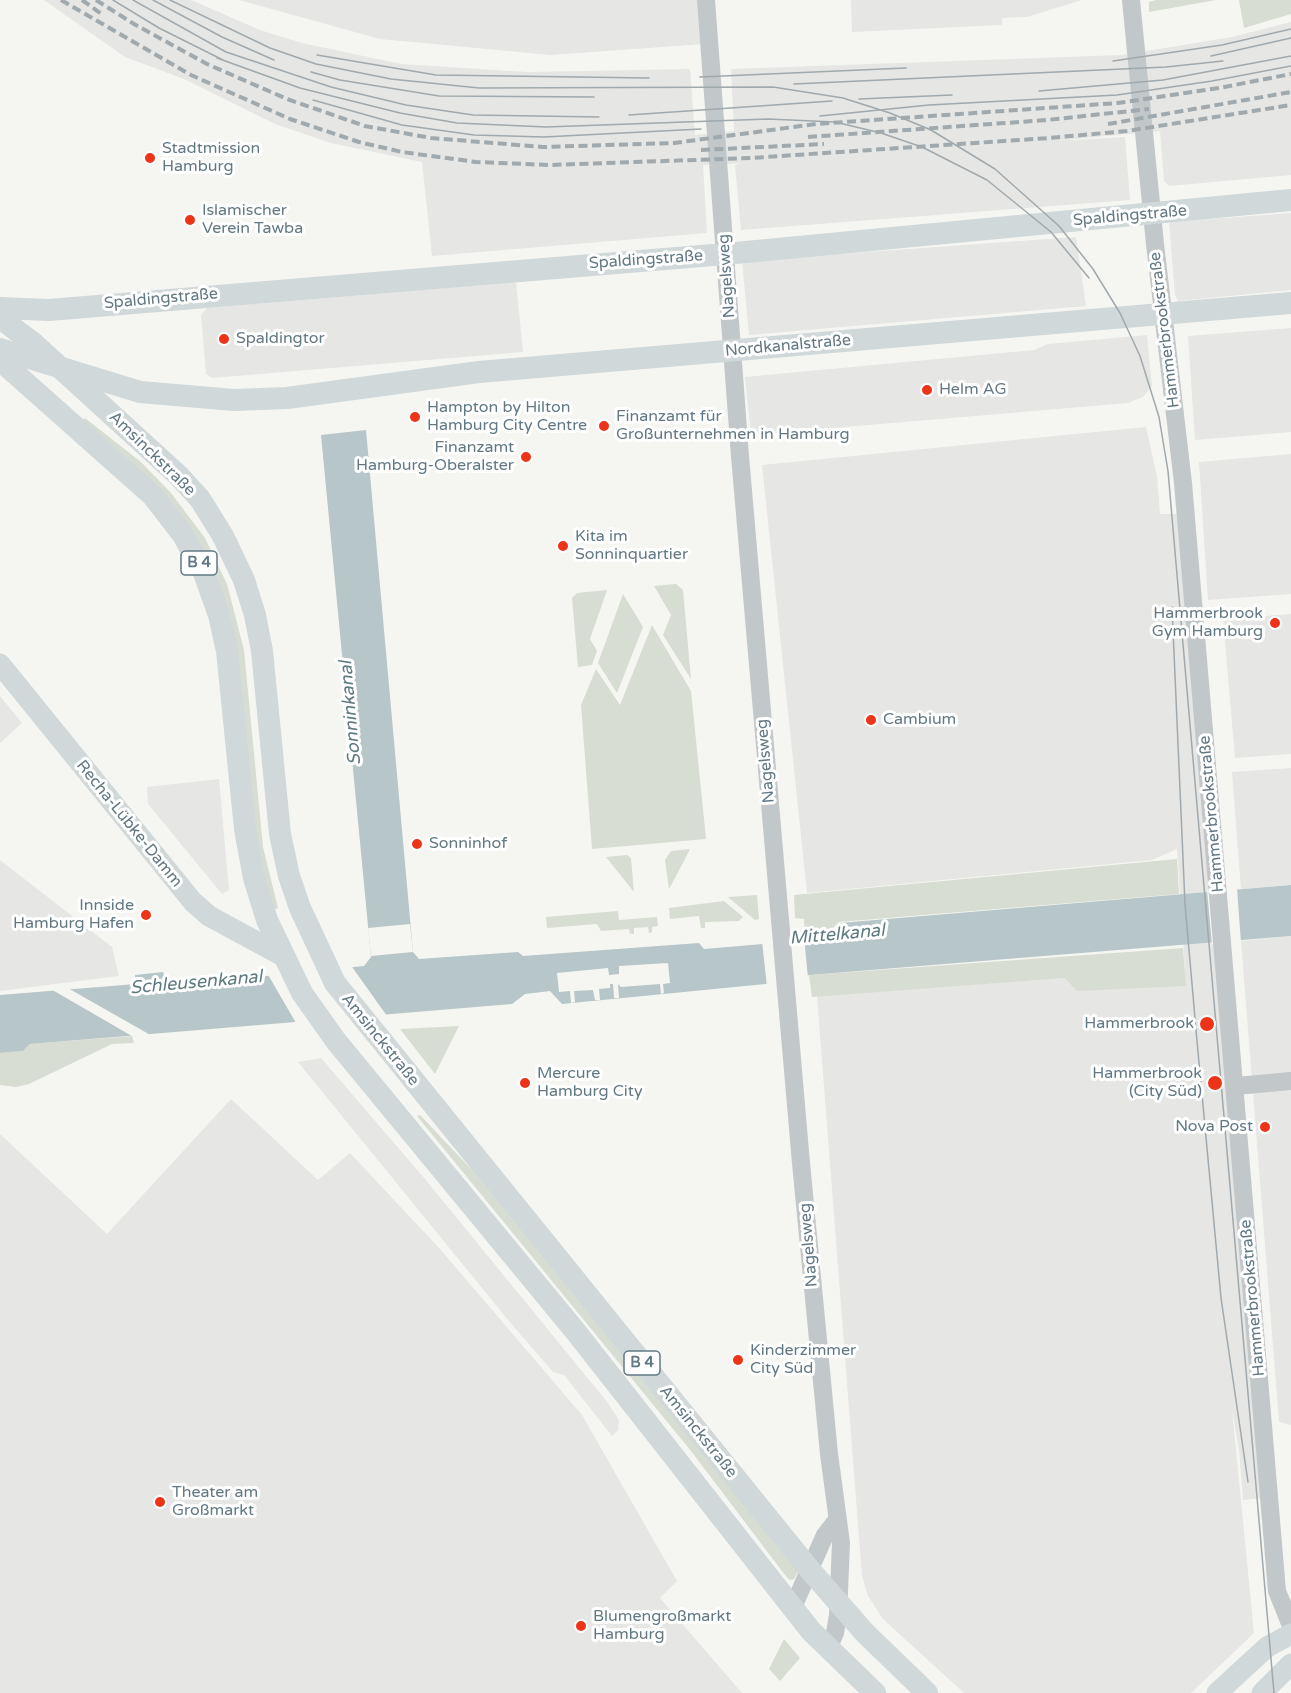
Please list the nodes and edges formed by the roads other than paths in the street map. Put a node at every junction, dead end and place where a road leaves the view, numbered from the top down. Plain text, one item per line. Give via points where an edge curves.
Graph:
1 (706, 0) edge
2 (1131, 0) edge
3 (1291, 201) edge
4 (1151, 214) junction
5 (725, 254) junction
6 (1291, 303) edge
7 (0, 308) edge
8 (1162, 314) junction
9 (0, 318) edge
10 (0, 349) edge
11 (732, 350) junction
12 (0, 360) edge
13 (0, 664) edge
14 (285, 961) junction
15 (1291, 1081) edge
16 (1236, 1086) junction
17 (836, 1521) junction
18 (810, 1570) junction
19 (839, 1604) junction
20 (792, 1607) junction
21 (1291, 1626) edge
22 (1291, 1634) edge
23 (828, 1649) junction
24 (1291, 1664) edge
25 (1221, 1692) edge
26 (875, 1693) edge
27 (927, 1693) edge
28 (1262, 1693) edge

1 - 5 street, Nagelsweg
2 - 4 street, Hammerbrookstraße
3 - 4 main road, Spaldingstraße
4 - 5 main road, Spaldingstraße
4 - 8 street, Hammerbrookstraße
5 - 7 main road, Spaldingstraße via 49,310
5 - 11 street, Nagelsweg
6 - 8 main road, Nordkanalstraße
8 - 11 main road, Nordkanalstraße
8 - 16 street, Hammerbrookstraße via 1183,483
9 - 18 main road, Amsinckstraße / B 4 via 32,342 179,476 200,499 223,536 244,580 262,651 276,804 289,876 341,992
10 - 11 main road, Nordkanalstraße via 140,392 234,400 287,398 479,372
11 - 17 street, Nagelsweg via 804,1198
12 - 14 main road, Amsinckstraße / B 4 via 148,490 183,535 204,573 227,651 250,861 264,911
13 - 14 main road, Recha-Lübke-Damm via 193,902
14 - 20 main road, Amsinckstraße / B 4 via 321,1021 576,1332
15 - 16 street
16 - 21 street, Hammerbrookstraße via 1277,1591
17 - 18 street via 825,1535
17 - 19 street, Nagelsweg via 841,1552
18 - 19 main road, Amsinckstraße / B 4
18 - 20 street
19 - 23 street, Nagelsweg via 836,1633
19 - 27 main road, Amsinckstraße / B 4
20 - 23 main road, Amsinckstraße / B 4
22 - 25 main road via 1267,1647
23 - 26 main road, Amsinckstraße / B 4
24 - 28 main road

